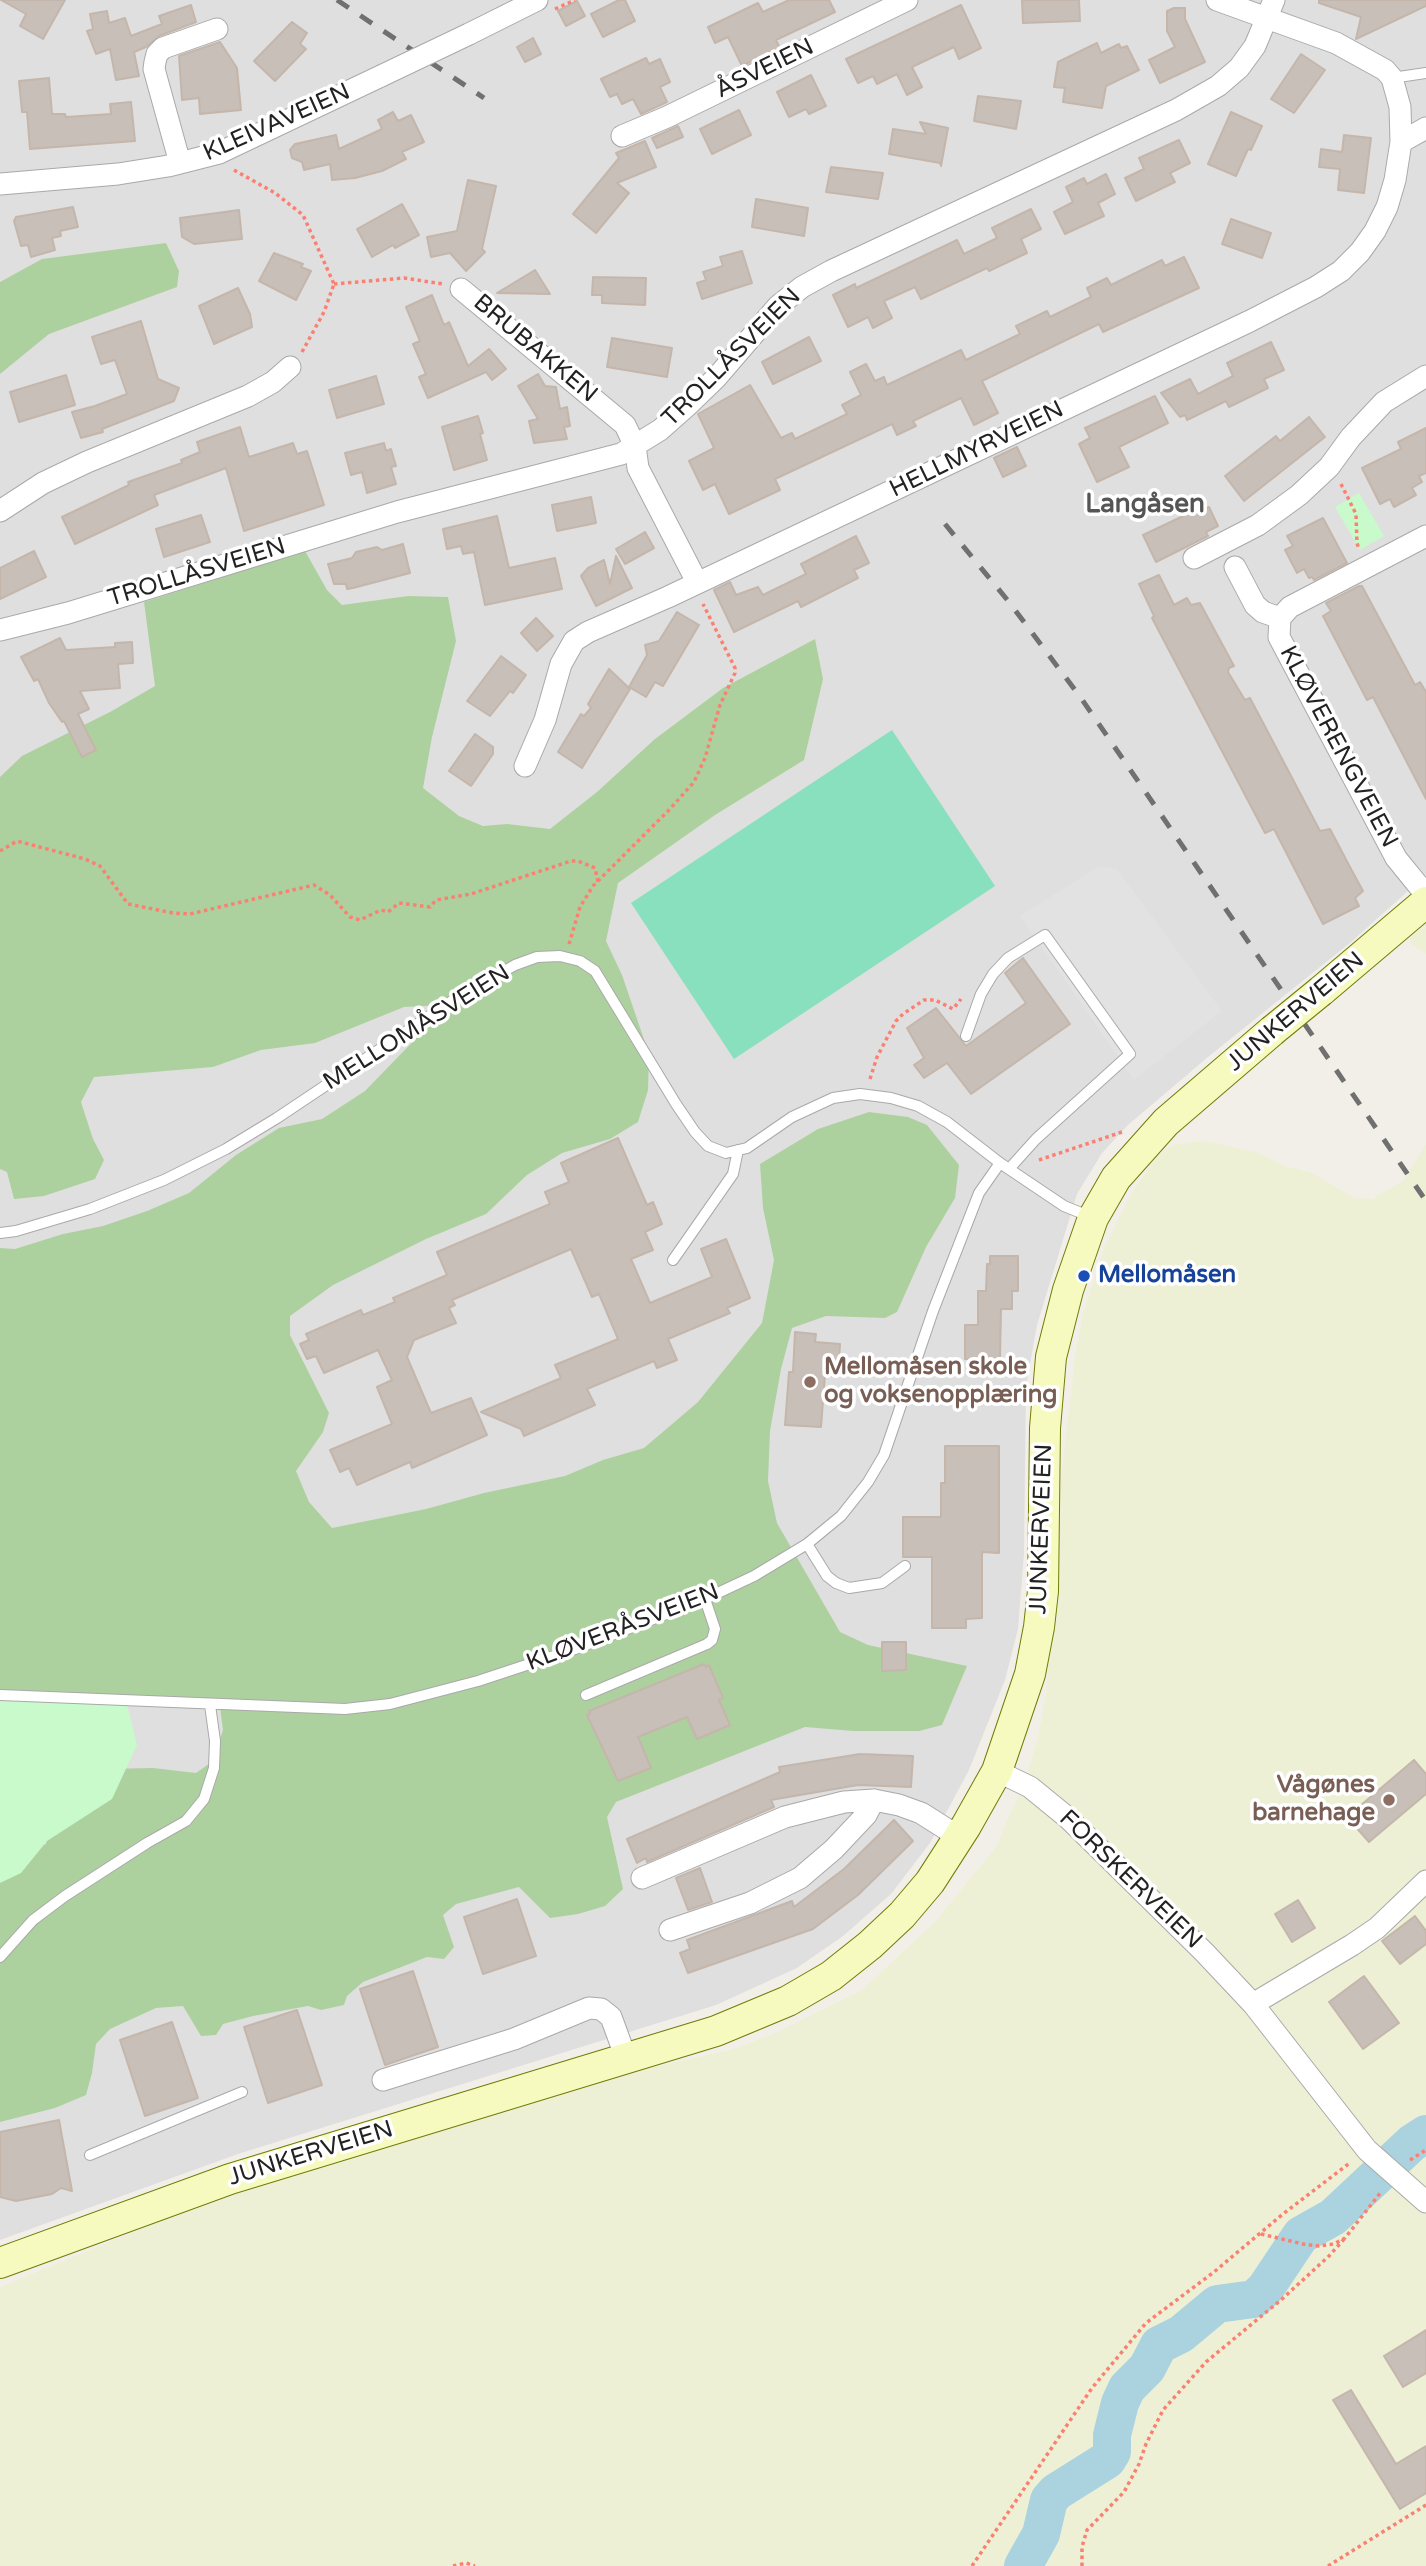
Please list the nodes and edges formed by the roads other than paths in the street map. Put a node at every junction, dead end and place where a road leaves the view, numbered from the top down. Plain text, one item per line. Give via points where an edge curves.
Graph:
1 (537, 0) edge
2 (906, 0) edge
3 (1217, 0) edge
4 (497, 9) edge
5 (1271, 9) edge
6 (217, 29) dead end
7 (1426, 73) edge
8 (1391, 78) junction
9 (1426, 128) edge
10 (622, 136) dead end
11 (1401, 142) junction
12 (180, 163) junction
13 (0, 184) edge
14 (461, 289) road end
15 (290, 367) road end
16 (1426, 376) edge
17 (635, 446) junction
18 (0, 510) edge
19 (1426, 536) edge
20 (1194, 558) dead end
21 (1235, 567) dead end
22 (697, 582) junction
23 (1280, 618) junction
24 (0, 630) edge
25 (525, 766) dead end
26 (1426, 895) edge
27 (1426, 902) edge
28 (966, 1036) dead end
29 (738, 1150) junction
30 (1007, 1165) junction
31 (1093, 1218) junction
32 (0, 1233) edge
33 (673, 1260) dead end
34 (807, 1544) junction
35 (905, 1566) dead end
36 (705, 1599) junction
37 (0, 1695) edge
38 (586, 1695) dead end
39 (209, 1705) junction
40 (997, 1771) junction
41 (874, 1800) junction
42 (959, 1837) junction
43 (642, 1878) dead end
44 (1426, 1881) edge
45 (670, 1930) dead end
46 (0, 1957) edge
47 (1253, 2004) junction
48 (626, 2058) junction
49 (383, 2080) dead end
50 (242, 2092) dead end
51 (90, 2155) dead end
52 (1426, 2202) edge
53 (0, 2263) edge

1 - 4 street, KLEIVAVEIEN
2 - 10 street, ÅSVEIEN
3 - 5 street
4 - 12 street, KLEIVAVEIEN, bridge via 469,34 219,153
5 - 8 street via 1360,55
5 - 17 street, TROLLÅSVEIEN via 1255,46 1218,86 802,287 778,306 687,407
6 - 12 street via 157,54 155,69
7 - 8 lane
8 - 11 street via 1400,107
9 - 11 street
11 - 22 street, HELLMYRVEIEN via 1395,180 1376,231 1340,271 1316,287
12 - 13 street, KLEIVAVEIEN via 118,174
14 - 17 street, BRUBAKKEN via 625,425
15 - 18 street via 248,396 87,462
16 - 20 street via 1384,402 1299,495 1258,525
17 - 22 street, BRUBAKKEN via 638,468
17 - 24 street, TROLLÅSVEIEN via 621,454 397,512
19 - 23 street via 1290,607
21 - 23 street, KLØVERENGVEIEN via 1255,605
22 - 25 street, HELLMYRVEIEN via 575,641 561,664 545,720
23 - 26 street, KLØVERENGVEIEN via 1279,637 1396,858
27 - 31 street, JUNKERVEIEN, bridge via 1166,1122 1116,1178
28 - 30 lane, KLØVERÅSVEIEN via 993,974 1008,958 1045,935 1130,1054
29 - 30 lane via 811,1106 868,1094 918,1106
29 - 32 lane, MELLOMÅSVEIEN via 726,1153 708,1146 695,1132 595,971 565,957 537,957 452,1000 226,1149 90,1209
29 - 33 lane via 733,1174
30 - 31 lane via 1064,1206
30 - 34 lane, KLØVERÅSVEIEN via 979,1193 884,1455 841,1516
31 - 40 street, JUNKERVEIEN via 1051,1357 1040,1627 1030,1674
34 - 35 lane via 827,1576 849,1588 882,1583
34 - 36 lane, KLØVERÅSVEIEN
36 - 38 lane via 715,1629 712,1640
36 - 39 lane, KLØVERÅSVEIEN via 575,1650 390,1703 345,1709
37 - 39 lane, KLØVERÅSVEIEN
39 - 46 lane via 214,1768 204,1799 187,1821 65,1896 33,1920
40 - 42 street, JUNKERVEIEN
40 - 47 street, FORSKERVEIEN via 1030,1787 1068,1818
41 - 42 street via 921,1813
41 - 43 street via 844,1801 785,1817
41 - 45 street via 834,1849 800,1878 750,1903
42 - 48 street, JUNKERVEIEN via 902,1915 831,1976 788,2001 716,2031
44 - 47 street via 1369,1934
47 - 52 street, FORSKERVEIEN via 1383,2163
48 - 49 street, JUNKERVEIEN via 611,2017 601,2009 589,2008 514,2039
48 - 53 street, JUNKERVEIEN via 230,2179
50 - 51 lane

